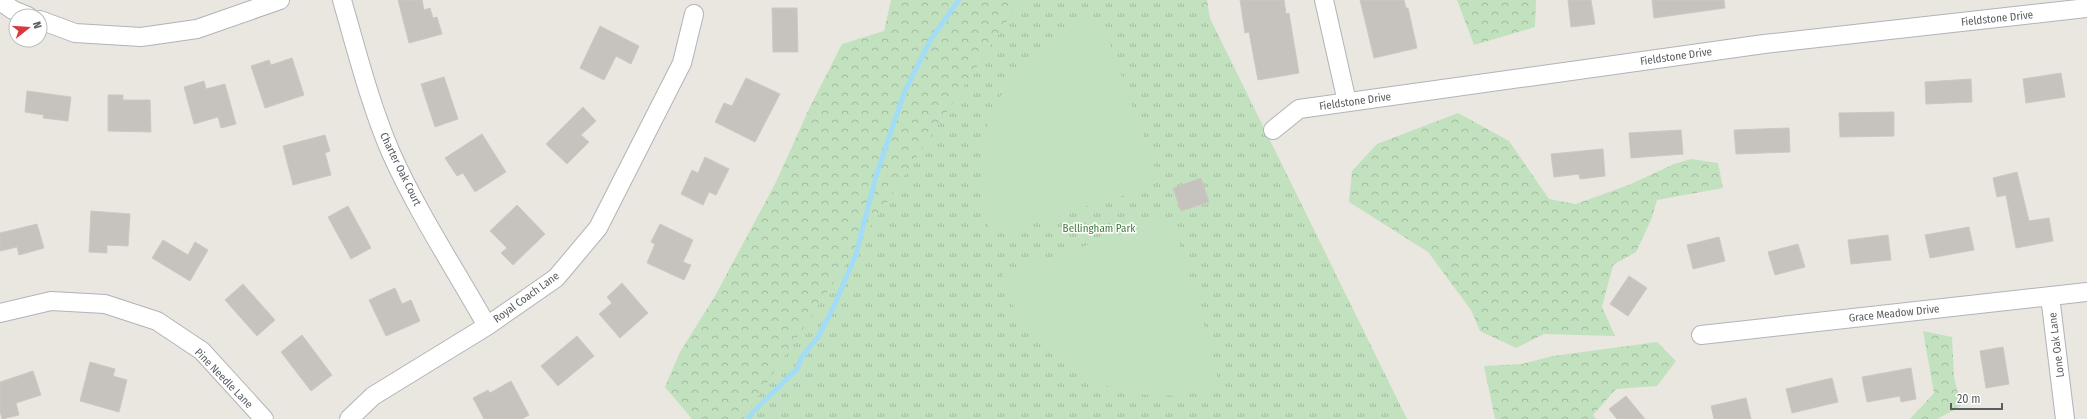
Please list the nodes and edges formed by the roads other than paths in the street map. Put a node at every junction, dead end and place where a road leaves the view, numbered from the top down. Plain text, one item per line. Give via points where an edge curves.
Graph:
1 (280, 0) edge
2 (342, 0) edge
3 (1324, 0) edge
4 (0, 1) edge
5 (10, 8) edge
6 (2087, 8) edge
7 (694, 14) dead end
8 (48, 23) edge
9 (1347, 102) junction
10 (1273, 130) dead end
11 (2087, 292) edge
12 (2050, 296) junction
13 (0, 313) edge
14 (487, 326) junction
15 (1701, 335) dead end
16 (264, 419) edge
17 (348, 419) edge
18 (2065, 419) edge

1 - 8 street via 197,29 141,37 75,33
2 - 14 street, Charter Oak Court via 366,86 392,154
3 - 9 street
4 - 5 street
6 - 9 street, Fieldstone Drive via 1764,44
7 - 14 street, Royal Coach Lane via 682,63 598,228 556,278
9 - 10 street, Fieldstone Drive via 1299,109
11 - 12 street, Grace Meadow Drive
12 - 15 street, Grace Meadow Drive
12 - 18 street, Lone Oak Lane
13 - 16 street, Pine Needle Lane via 51,301 106,304 157,321 202,351
14 - 17 street, Royal Coach Lane via 373,396

